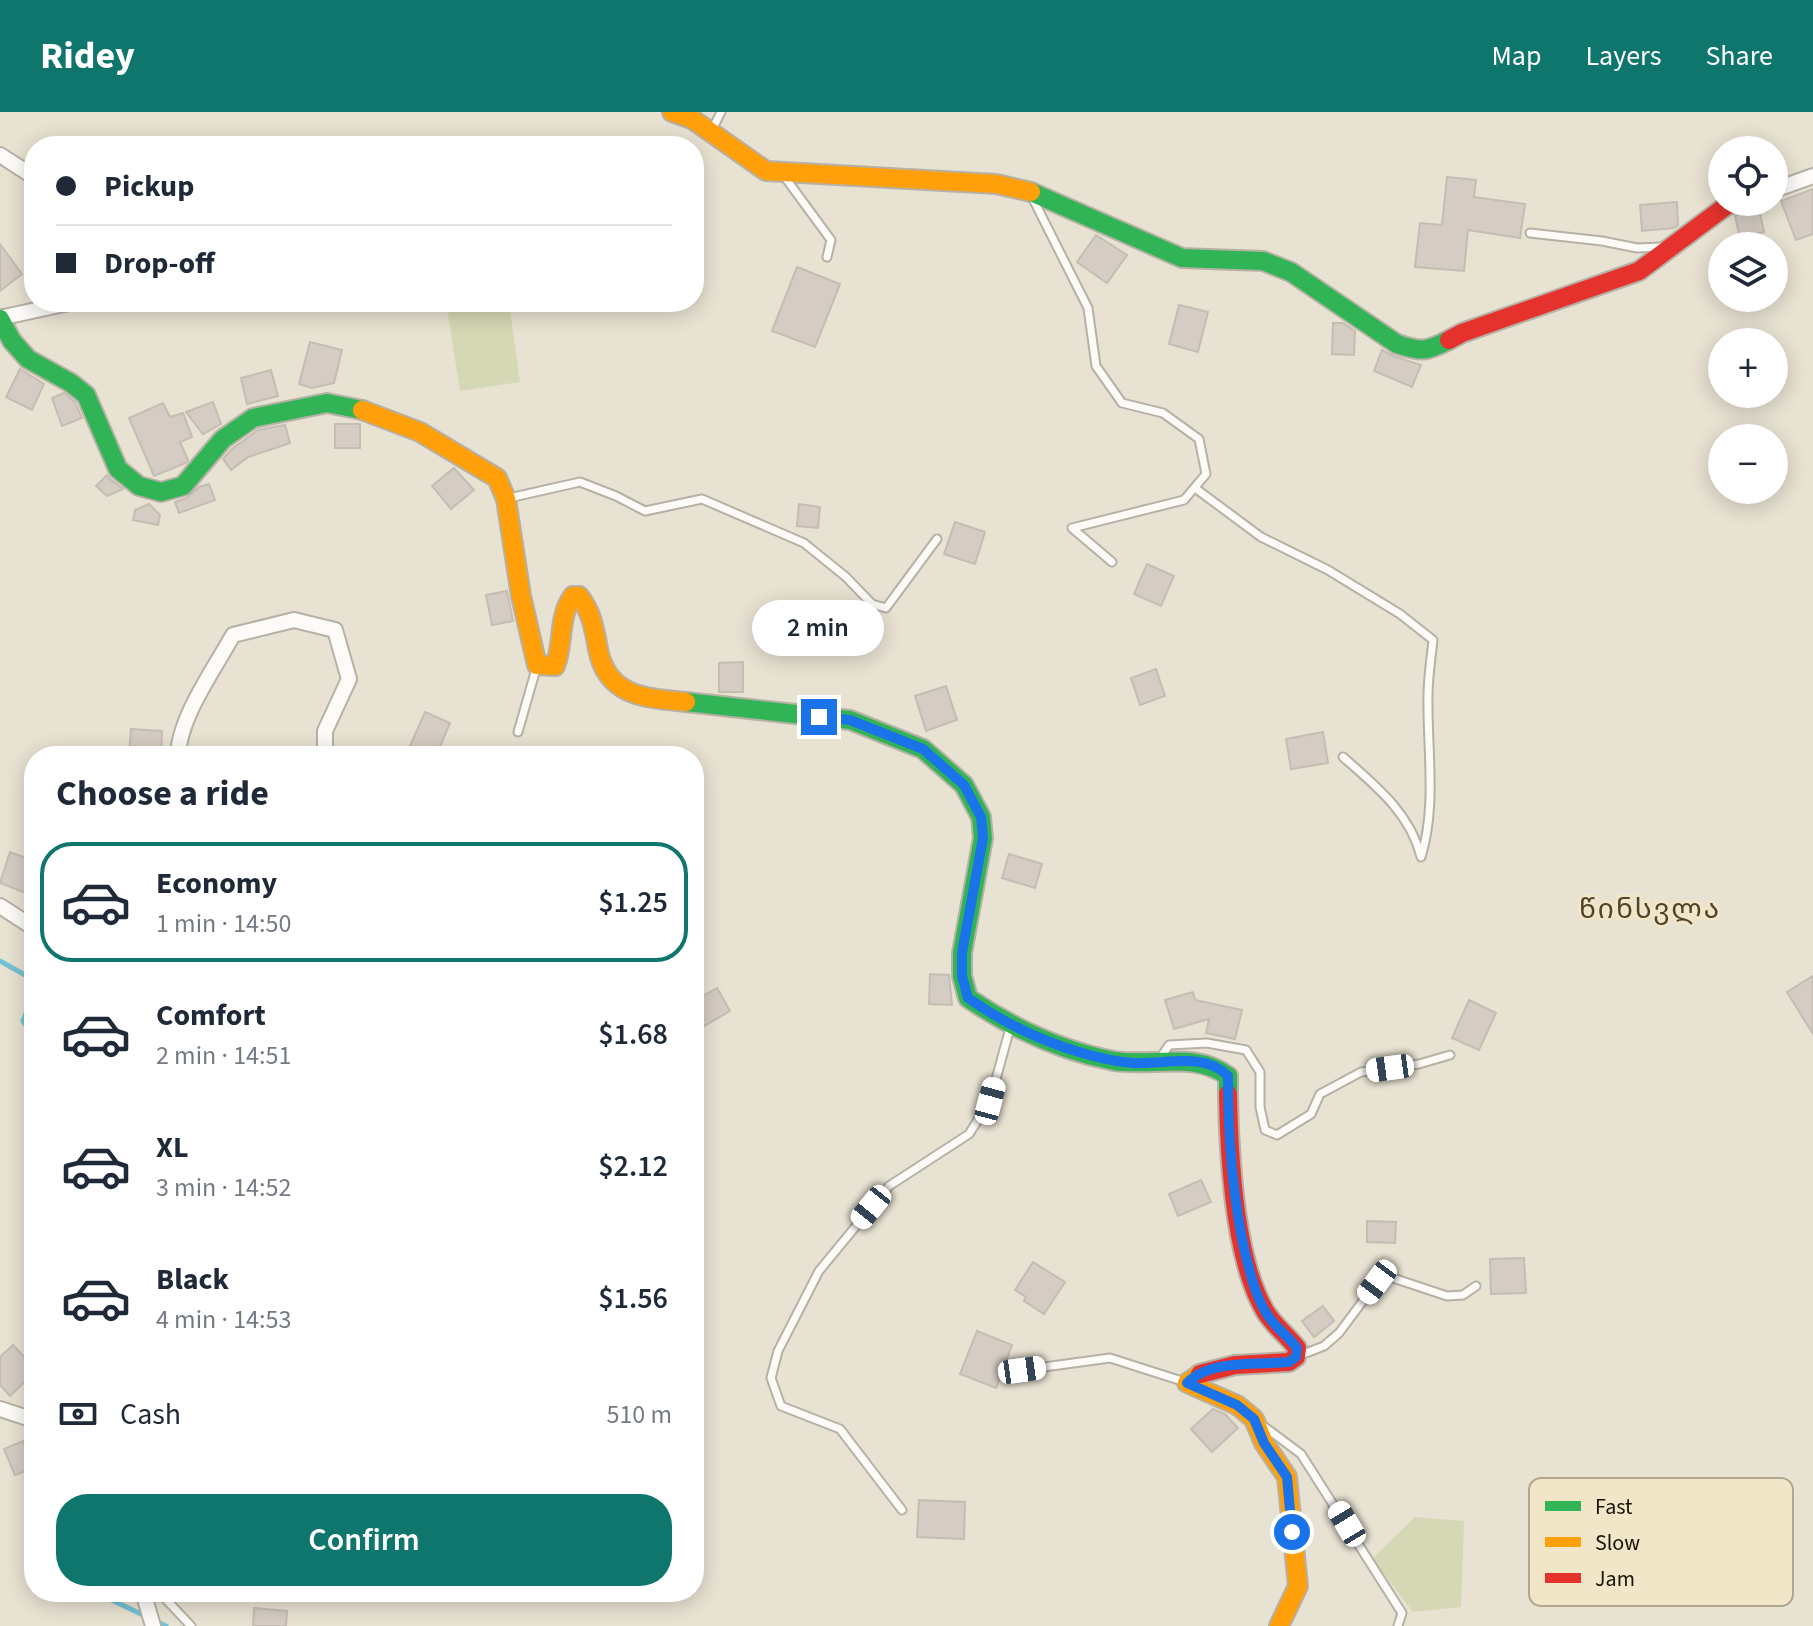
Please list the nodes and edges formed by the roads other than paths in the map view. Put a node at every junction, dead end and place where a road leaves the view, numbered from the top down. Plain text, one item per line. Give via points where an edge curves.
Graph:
1 (672, 112) edge
2 (721, 112) edge
3 (711, 132) junction
4 (0, 155) edge
5 (24, 171) edge
6 (781, 171) junction
7 (1813, 176) edge
8 (1788, 185) edge
9 (1029, 191) junction
10 (1712, 216) edge
11 (1530, 233) dead end
12 (1671, 246) junction
13 (827, 257) dead end
14 (27, 312) edge
15 (0, 318) edge
16 (1195, 488) junction
17 (506, 499) junction
18 (937, 539) dead end
19 (1112, 562) dead end
20 (537, 665) junction
21 (518, 732) dead end
22 (178, 746) edge
23 (325, 746) edge
24 (1343, 757) dead end
25 (0, 906) edge
26 (24, 922) edge
27 (1010, 1025) junction
28 (1450, 1055) dead end
29 (1157, 1062) junction
30 (1476, 1286) dead end
31 (1296, 1357) junction
32 (1022, 1370) dead end
33 (1187, 1383) junction
34 (0, 1409) edge
35 (24, 1417) edge
36 (1254, 1419) junction
37 (902, 1510) dead end
38 (145, 1602) edge
39 (168, 1602) edge
40 (153, 1626) edge
41 (191, 1626) edge
42 (1279, 1626) edge
43 (1398, 1626) edge

1 - 3 street
2 - 3 lane
3 - 6 street via 766,171
4 - 5 street
6 - 9 street via 996,184
6 - 13 lane via 831,240
7 - 8 street
9 - 12 street via 1182,258 1263,261 1291,272 1397,344 1416,350 1430,350 1462,333 1639,271
9 - 16 lane via 1088,308 1096,366 1122,403 1163,413 1199,439 1206,474
10 - 12 street
11 - 12 lane via 1637,248
14 - 15 street
15 - 17 street via 15,347 38,366 78,385 118,469 139,486 161,492 183,486 223,439 253,418 327,403 355,407 420,432 497,478
16 - 19 lane via 1184,500 1072,528
16 - 24 lane via 1261,537 1328,570 1433,640 1430,771 1421,857 1417,840 1390,798
17 - 18 lane via 580,482 645,511 702,499 804,543 872,604 886,608
17 - 20 street
20 - 21 lane
20 - 27 street via 555,666 567,601 579,596 586,604 601,662 621,690 640,697 850,720 923,749 964,785 981,817 983,838 962,976 968,998
22 - 23 street via 233,635 294,620 335,630 349,679 325,731
25 - 26 street
27 - 29 street via 1079,1052 1133,1063
27 - 37 lane via 990,1101 969,1134 889,1186 819,1271 778,1351 771,1378 781,1406 840,1429
28 - 29 lane via 1361,1072 1320,1094 1311,1114 1277,1135 1265,1130 1260,1072 1246,1050 1207,1043 1169,1045
29 - 31 street via 1217,1066 1228,1076 1234,1199 1249,1271 1264,1310 1297,1348
30 - 31 lane via 1463,1295 1447,1296 1390,1277 1377,1282 1339,1333 1324,1346
31 - 33 street via 1289,1362 1215,1368
32 - 33 lane via 1110,1358
33 - 36 street via 1237,1405
34 - 35 street
36 - 42 street via 1287,1477 1298,1586
36 - 43 lane via 1301,1454 1402,1613
38 - 40 street
39 - 41 lane

